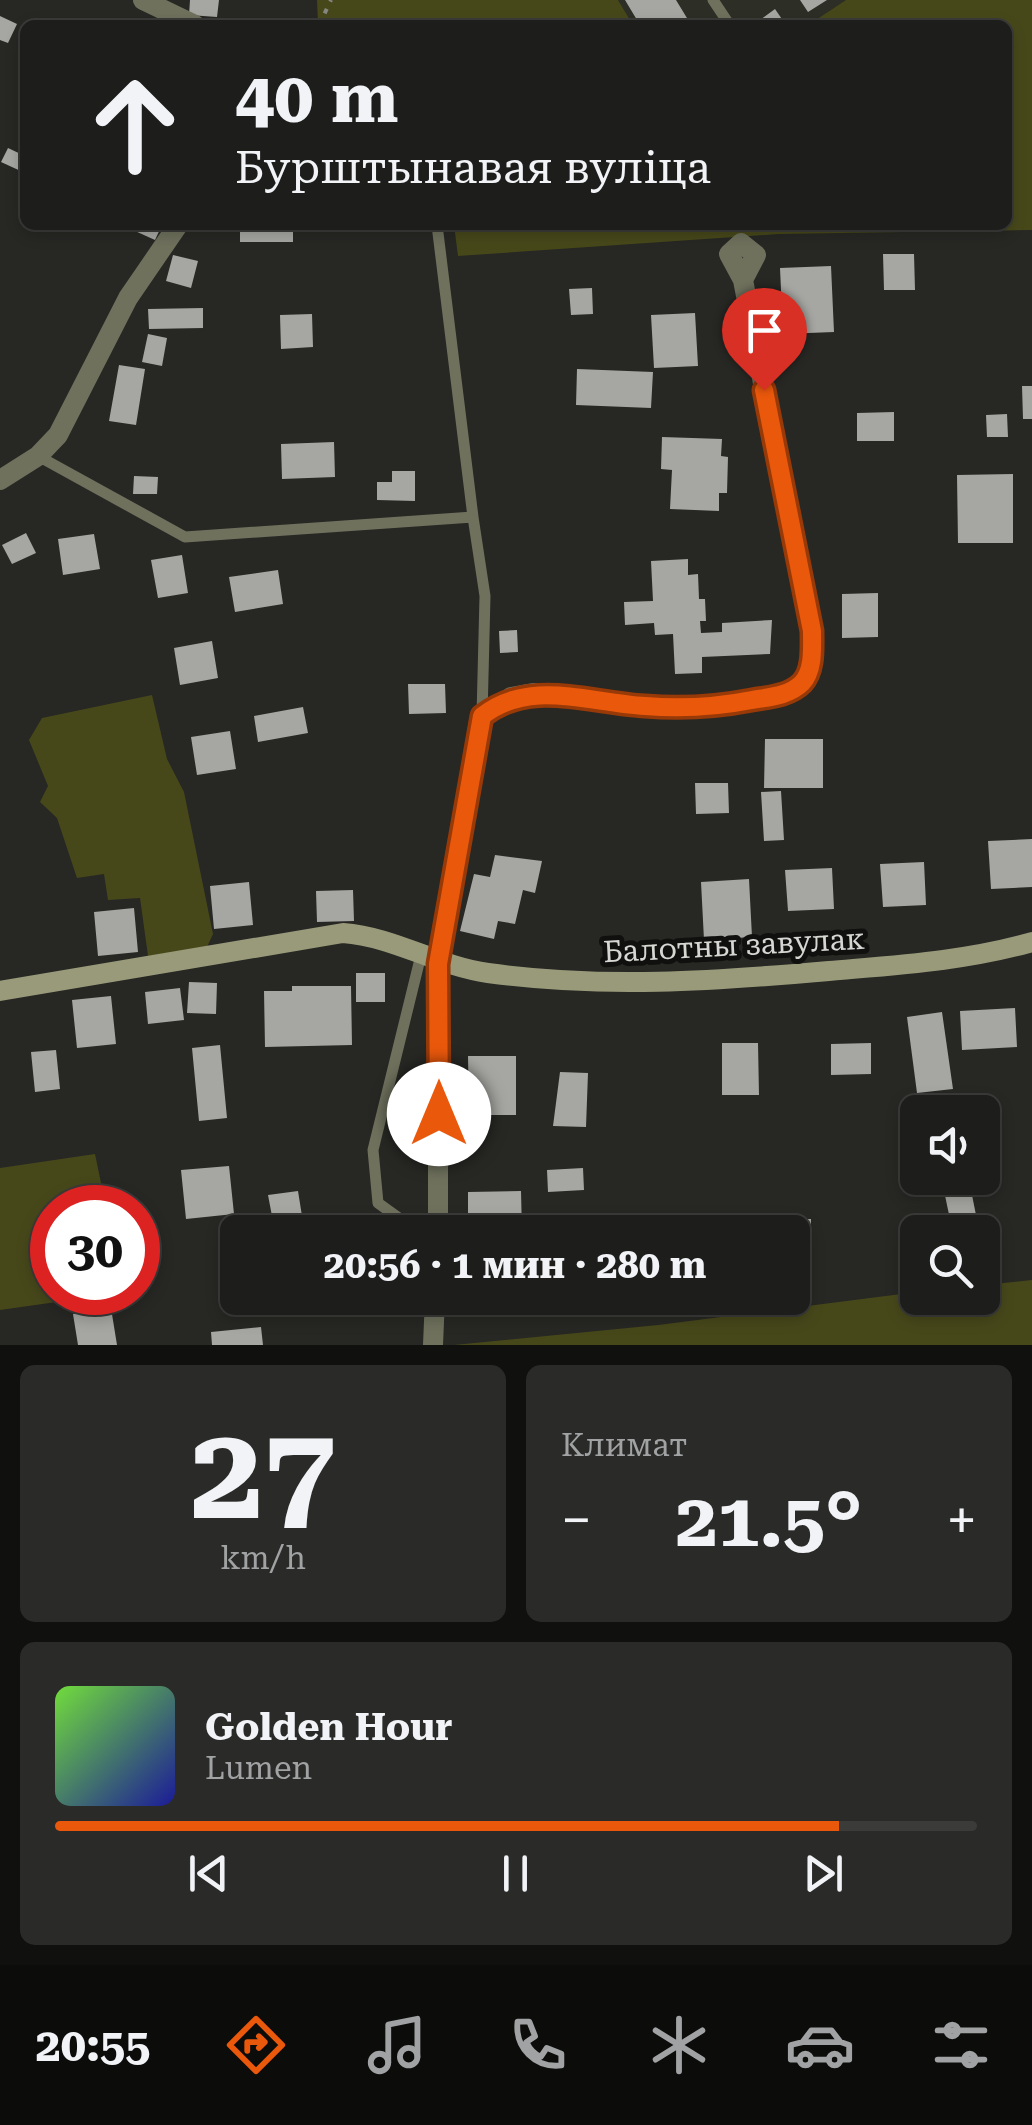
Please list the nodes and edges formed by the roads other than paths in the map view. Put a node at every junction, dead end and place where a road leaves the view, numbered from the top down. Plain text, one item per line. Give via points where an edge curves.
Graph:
1 (143, 0) edge
2 (184, 20) edge
3 (175, 230) edge
4 (439, 230) edge
5 (743, 280) dead end
6 (38, 456) junction
7 (0, 480) edge
8 (473, 516) junction
9 (482, 716) junction
10 (1032, 942) edge
11 (429, 959) junction
12 (0, 991) edge
13 (395, 1215) edge
14 (438, 1215) edge
15 (434, 1315) edge
16 (432, 1345) edge

1 - 2 street
3 - 6 street via 128,298 74,410
4 - 8 lane
5 - 9 street via 812,631 804,682 784,695 707,707 533,694 511,697
6 - 7 street
6 - 8 lane via 184,537
8 - 9 lane via 486,596
9 - 11 street
10 - 11 main road, Балотны завулак via 902,965 682,983 592,983
11 - 12 main road, Балотны завулак via 364,934 314,935
11 - 13 lane via 373,1150 378,1202
11 - 14 street
15 - 16 street

